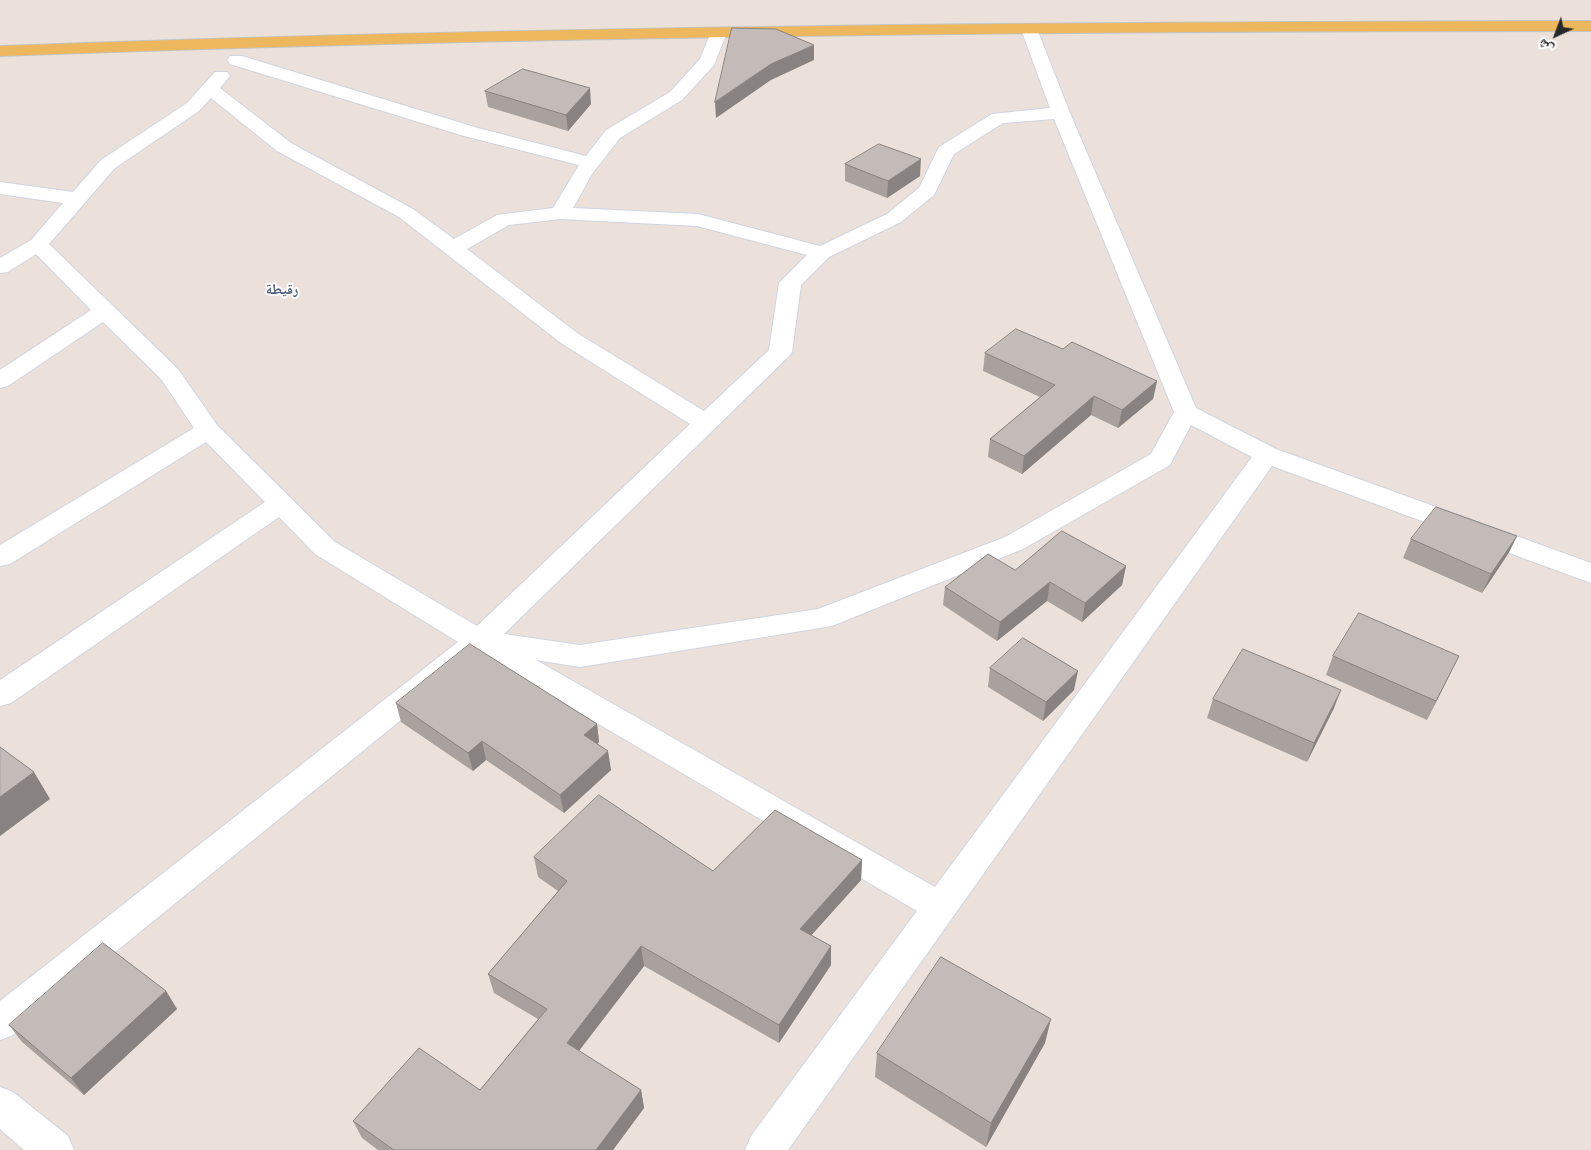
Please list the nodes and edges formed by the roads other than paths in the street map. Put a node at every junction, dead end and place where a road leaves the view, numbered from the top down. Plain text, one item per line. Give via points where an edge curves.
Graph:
1 (1591, 26) edge
2 (1028, 29) junction
3 (719, 32) junction
4 (255, 40) junction
5 (0, 51) edge
6 (236, 60) junction
7 (210, 88) junction
8 (1061, 113) junction
9 (592, 163) junction
10 (0, 188) edge
11 (78, 198) junction
12 (560, 213) junction
13 (38, 244) junction
14 (452, 249) junction
15 (822, 253) junction
16 (0, 267) edge
17 (104, 311) junction
18 (0, 381) edge
19 (1186, 412) junction
20 (706, 423) junction
21 (208, 430) junction
22 (1267, 455) junction
23 (282, 503) junction
24 (0, 557) edge
25 (1591, 573) edge
26 (480, 641) junction
27 (0, 695) edge
28 (940, 907) junction
29 (0, 1023) edge
30 (0, 1105) edge
31 (54, 1150) edge
32 (765, 1150) edge

1 - 2 main road
2 - 3 main road
2 - 8 street
3 - 4 main road
3 - 9 street via 708,61 676,96 613,134
4 - 5 main road
4 - 6 street
6 - 7 street
6 - 9 street via 471,132
7 - 11 street via 193,107 108,164
7 - 14 street via 284,147 406,213
8 - 15 street via 998,118 946,150 928,191 894,218
8 - 19 street
9 - 12 street
10 - 11 street via 26,194
11 - 13 street
12 - 14 street via 504,219
12 - 15 street via 698,220
13 - 16 street
13 - 17 street
14 - 20 street via 569,338
15 - 20 street via 790,283 780,352
17 - 18 street
17 - 21 street via 170,374
19 - 22 street
19 - 26 street via 1161,459 1014,543 822,619 580,656
20 - 26 street
21 - 23 street
21 - 24 street
22 - 25 street
22 - 28 street
23 - 26 street via 325,548
23 - 27 street
26 - 28 street
26 - 29 street
28 - 32 street
30 - 31 street

